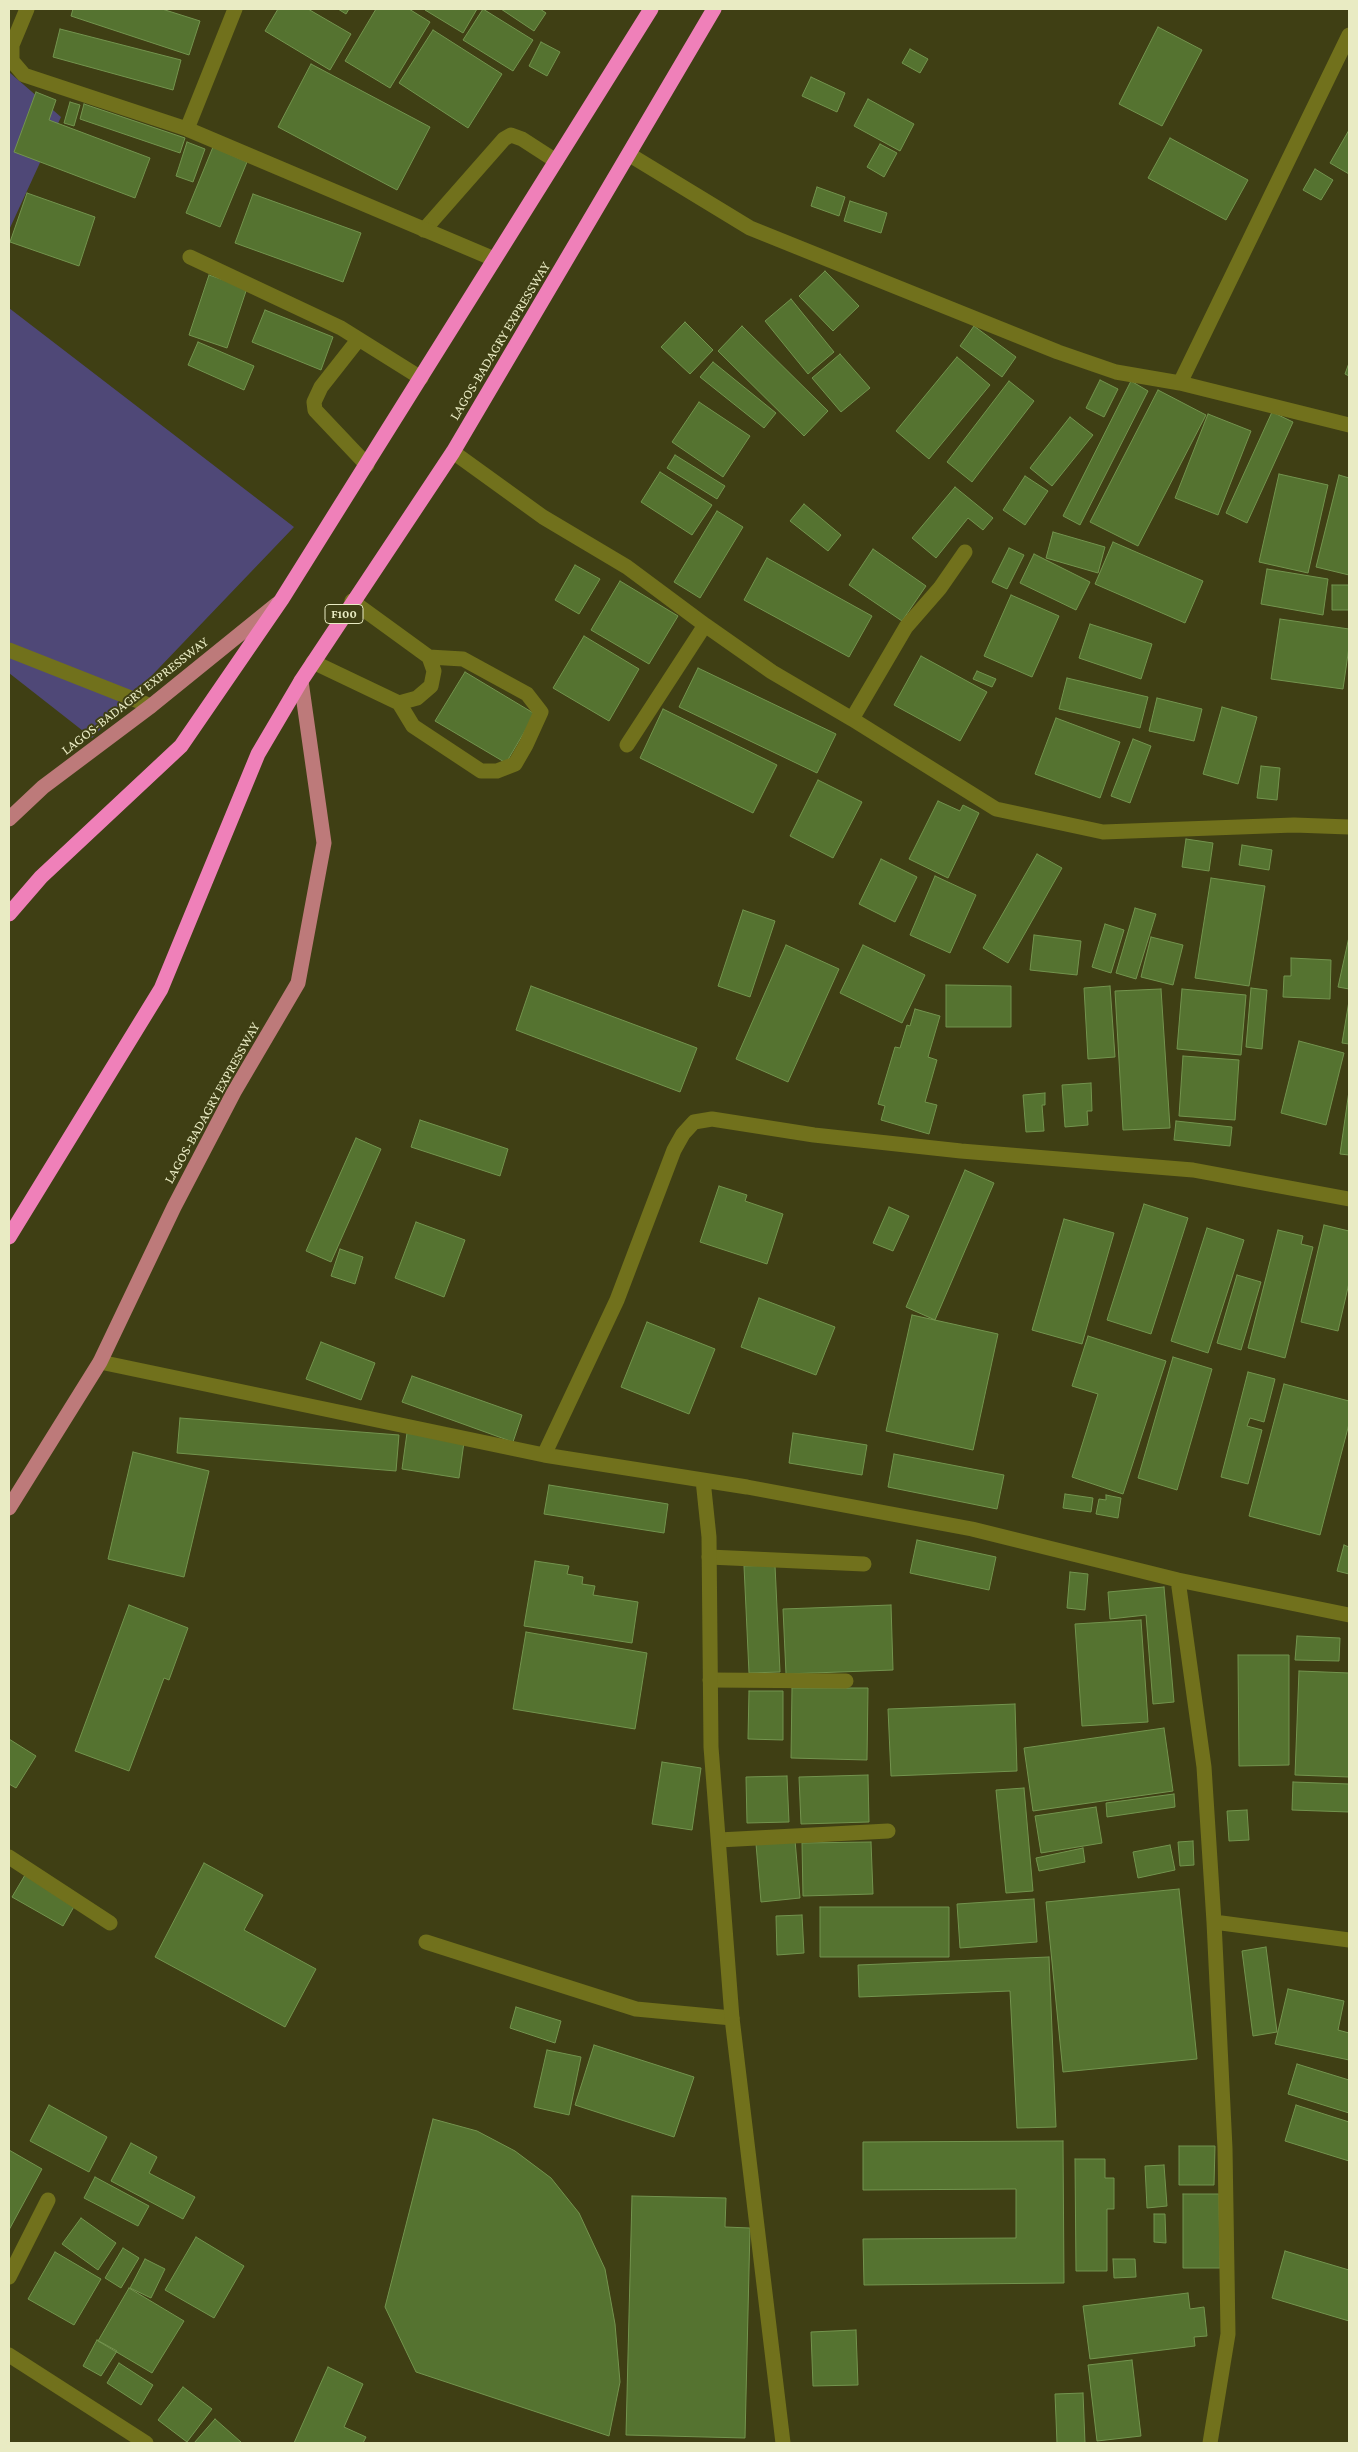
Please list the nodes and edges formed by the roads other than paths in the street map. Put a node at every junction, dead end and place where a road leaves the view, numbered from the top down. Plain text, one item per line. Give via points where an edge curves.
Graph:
1 (27, 9) edge
2 (235, 9) edge
3 (651, 9) edge
4 (714, 9) edge
5 (1349, 35) edge
6 (187, 130) junction
7 (630, 155) junction
8 (556, 161) junction
9 (424, 230) junction
10 (190, 256) dead end
11 (494, 259) junction
12 (358, 340) junction
13 (421, 378) junction
14 (1180, 382) junction
15 (1349, 425) edge
16 (453, 452) junction
17 (367, 465) junction
18 (964, 552) dead end
19 (282, 599) junction
20 (352, 601) junction
21 (705, 626) junction
22 (9, 650) edge
23 (429, 657) junction
24 (313, 662) junction
25 (301, 681) junction
26 (399, 703) junction
27 (150, 706) junction
28 (852, 718) junction
29 (627, 745) dead end
30 (9, 819) edge
31 (1349, 827) edge
32 (9, 914) edge
33 (1349, 1199) edge
34 (9, 1237) edge
35 (100, 1362) junction
36 (544, 1455) junction
37 (703, 1480) junction
38 (9, 1508) edge
39 (709, 1557) junction
40 (864, 1564) dead end
41 (1178, 1580) junction
42 (1349, 1615) edge
43 (710, 1680) junction
44 (846, 1681) dead end
45 (888, 1831) dead end
46 (719, 1840) junction
47 (9, 1857) edge
48 (1214, 1922) junction
49 (110, 1923) dead end
50 (1349, 1940) edge
51 (426, 1942) dead end
52 (732, 2018) junction
53 (48, 2200) dead end
54 (9, 2277) edge
55 (9, 2355) edge
56 (146, 2443) edge
57 (783, 2443) edge
58 (1210, 2443) edge

1 - 6 street via 12,45 12,61 24,75
2 - 6 street
3 - 8 highway, LAGOS-BADAGRY EXPRESSWAY
4 - 7 highway, LAGOS-BADAGRY EXPRESSWAY / F100
5 - 14 street
6 - 9 street
7 - 14 street via 750,228 1058,352 1116,372
7 - 16 highway, LAGOS-BADAGRY EXPRESSWAY / F100
8 - 9 street via 511,135
8 - 11 highway, LAGOS-BADAGRY EXPRESSWAY
9 - 11 street
10 - 12 street via 341,328
11 - 13 highway, LAGOS-BADAGRY EXPRESSWAY
12 - 13 street
12 - 17 street via 320,388 314,402 315,410
13 - 17 highway, LAGOS-BADAGRY EXPRESSWAY
14 - 15 street
16 - 20 highway, LAGOS-BADAGRY EXPRESSWAY / F100
16 - 21 street via 543,517 627,567
17 - 19 highway, LAGOS-BADAGRY EXPRESSWAY
18 - 28 street via 940,588 906,627
19 - 27 main road, LAGOS-BADAGRY EXPRESSWAY
19 - 32 highway, LAGOS-BADAGRY EXPRESSWAY via 181,746 41,877
20 - 23 street
20 - 24 highway, LAGOS-BADAGRY EXPRESSWAY / F100
21 - 28 street via 772,672
21 - 29 street
22 - 27 street
23 - 26 street via 434,671 431,686 417,698
23 - 26 street via 463,659 527,694 541,712 515,764 497,771 481,771 413,726
24 - 25 highway, LAGOS-BADAGRY EXPRESSWAY / F100
24 - 26 street
25 - 34 highway, LAGOS-BADAGRY EXPRESSWAY / F100 via 258,754 161,990
25 - 35 main road, LAGOS-BADAGRY EXPRESSWAY via 324,843 298,983 234,1092 174,1207
27 - 30 main road, LAGOS-BADAGRY EXPRESSWAY via 43,787
28 - 31 street via 996,809 1103,832 1294,825
33 - 36 street via 1192,1170 922,1147 712,1119 694,1122 674,1150 617,1300
35 - 36 street
35 - 38 main road, LAGOS-BADAGRY EXPRESSWAY
36 - 37 street
37 - 39 street via 710,1537
37 - 41 street via 972,1529
39 - 40 street
39 - 43 street
41 - 42 street
41 - 48 street via 1204,1767
43 - 44 street
43 - 46 street via 711,1747
45 - 46 street
46 - 52 street
47 - 49 street
48 - 50 street
48 - 58 street via 1225,2148 1228,2334
51 - 52 street via 636,2009
52 - 57 street
53 - 54 street
55 - 56 street

